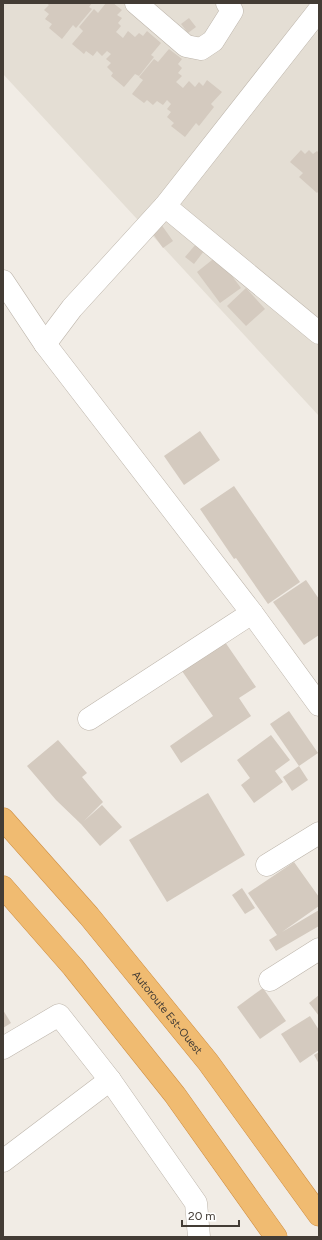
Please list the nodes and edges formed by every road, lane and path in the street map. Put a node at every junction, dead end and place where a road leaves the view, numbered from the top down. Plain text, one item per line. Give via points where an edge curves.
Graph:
1 (136, 3) edge
2 (227, 3) edge
3 (319, 10) edge
4 (165, 206) junction
5 (3, 281) edge
6 (319, 333) edge
7 (45, 344) junction
8 (252, 613) junction
9 (319, 705) edge
10 (89, 719) dead end
11 (3, 819) edge
12 (319, 833) edge
13 (267, 865) dead end
14 (3, 887) edge
15 (319, 949) edge
16 (270, 980) dead end
17 (3, 1048) edge
18 (110, 1080) junction
19 (3, 1161) edge
20 (319, 1215) edge
21 (199, 1237) edge
22 (276, 1237) edge

1 - 2 street via 186,46 201,49 213,41 232,11
3 - 4 street
4 - 6 street
4 - 7 street via 72,308
5 - 7 street
7 - 8 street
8 - 9 street
8 - 10 street
11 - 20 highway, Autoroute Est-Ouest via 89,916 208,1062
12 - 13 street
14 - 22 highway via 73,967 175,1095
15 - 16 street
17 - 18 street via 60,1015
18 - 19 street
18 - 21 street via 196,1203

